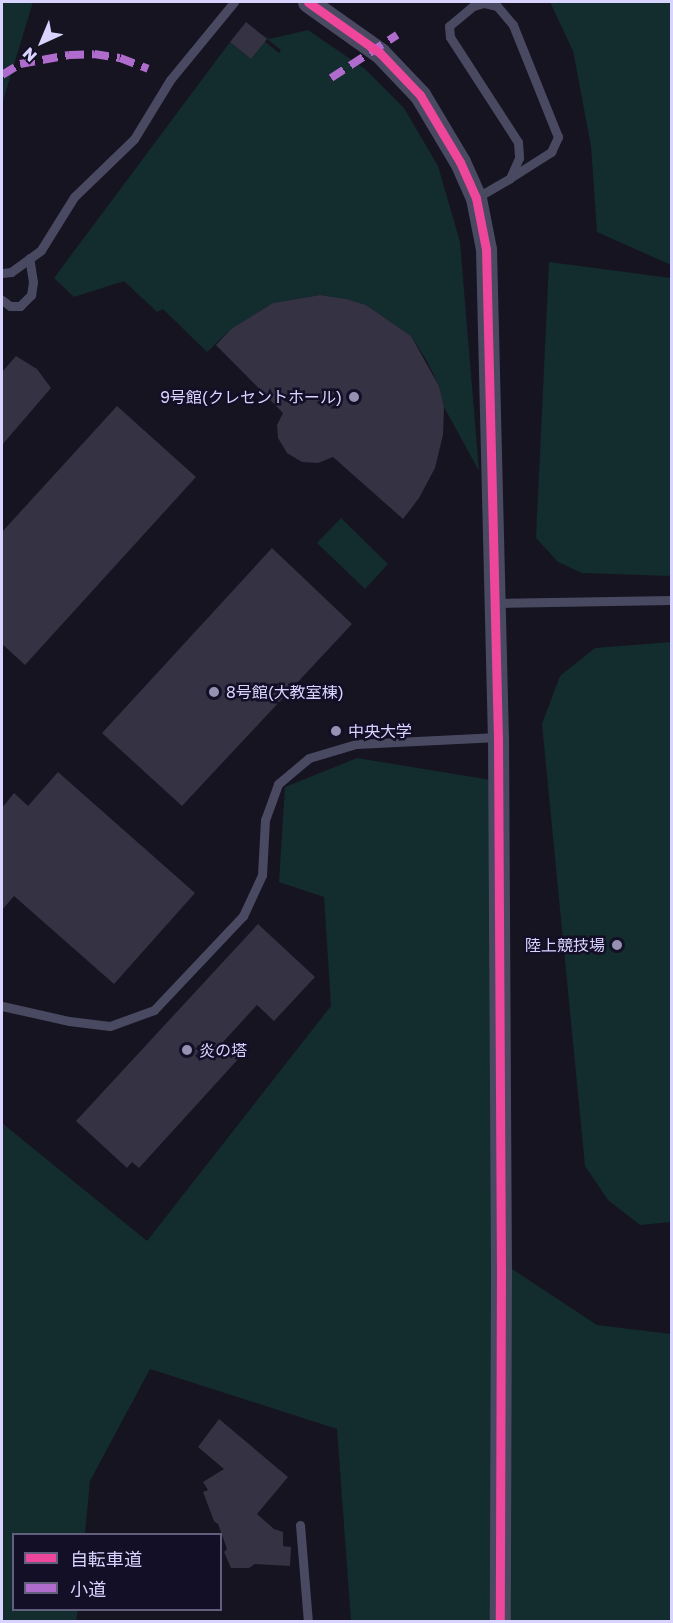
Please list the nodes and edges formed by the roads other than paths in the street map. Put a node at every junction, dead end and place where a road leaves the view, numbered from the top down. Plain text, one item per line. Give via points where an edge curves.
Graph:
1 (234, 2) edge
2 (308, 2) edge
3 (510, 178) junction
4 (476, 198) junction
5 (30, 258) junction
6 (2, 273) edge
7 (2, 300) edge
8 (672, 600) edge
9 (495, 603) junction
10 (498, 737) junction
11 (2, 1006) edge
12 (300, 1525) dead end
13 (308, 1622) edge
14 (500, 1622) edge

1 - 5 lane via 170,81 134,139 74,197 41,250
2 - 4 street via 380,53 420,95
3 - 3 lane via 519,158 518,142 450,37 449,26 473,6 484,3 497,6 513,25 558,137 551,152
3 - 4 lane
4 - 9 street via 486,249
5 - 6 lane via 11,272
5 - 7 lane via 31,295 20,306 10,306
8 - 9 lane
9 - 10 street
10 - 11 lane via 356,744 309,758 278,784 265,820 262,875 243,916 154,1010 110,1026
10 - 14 street
12 - 13 lane

